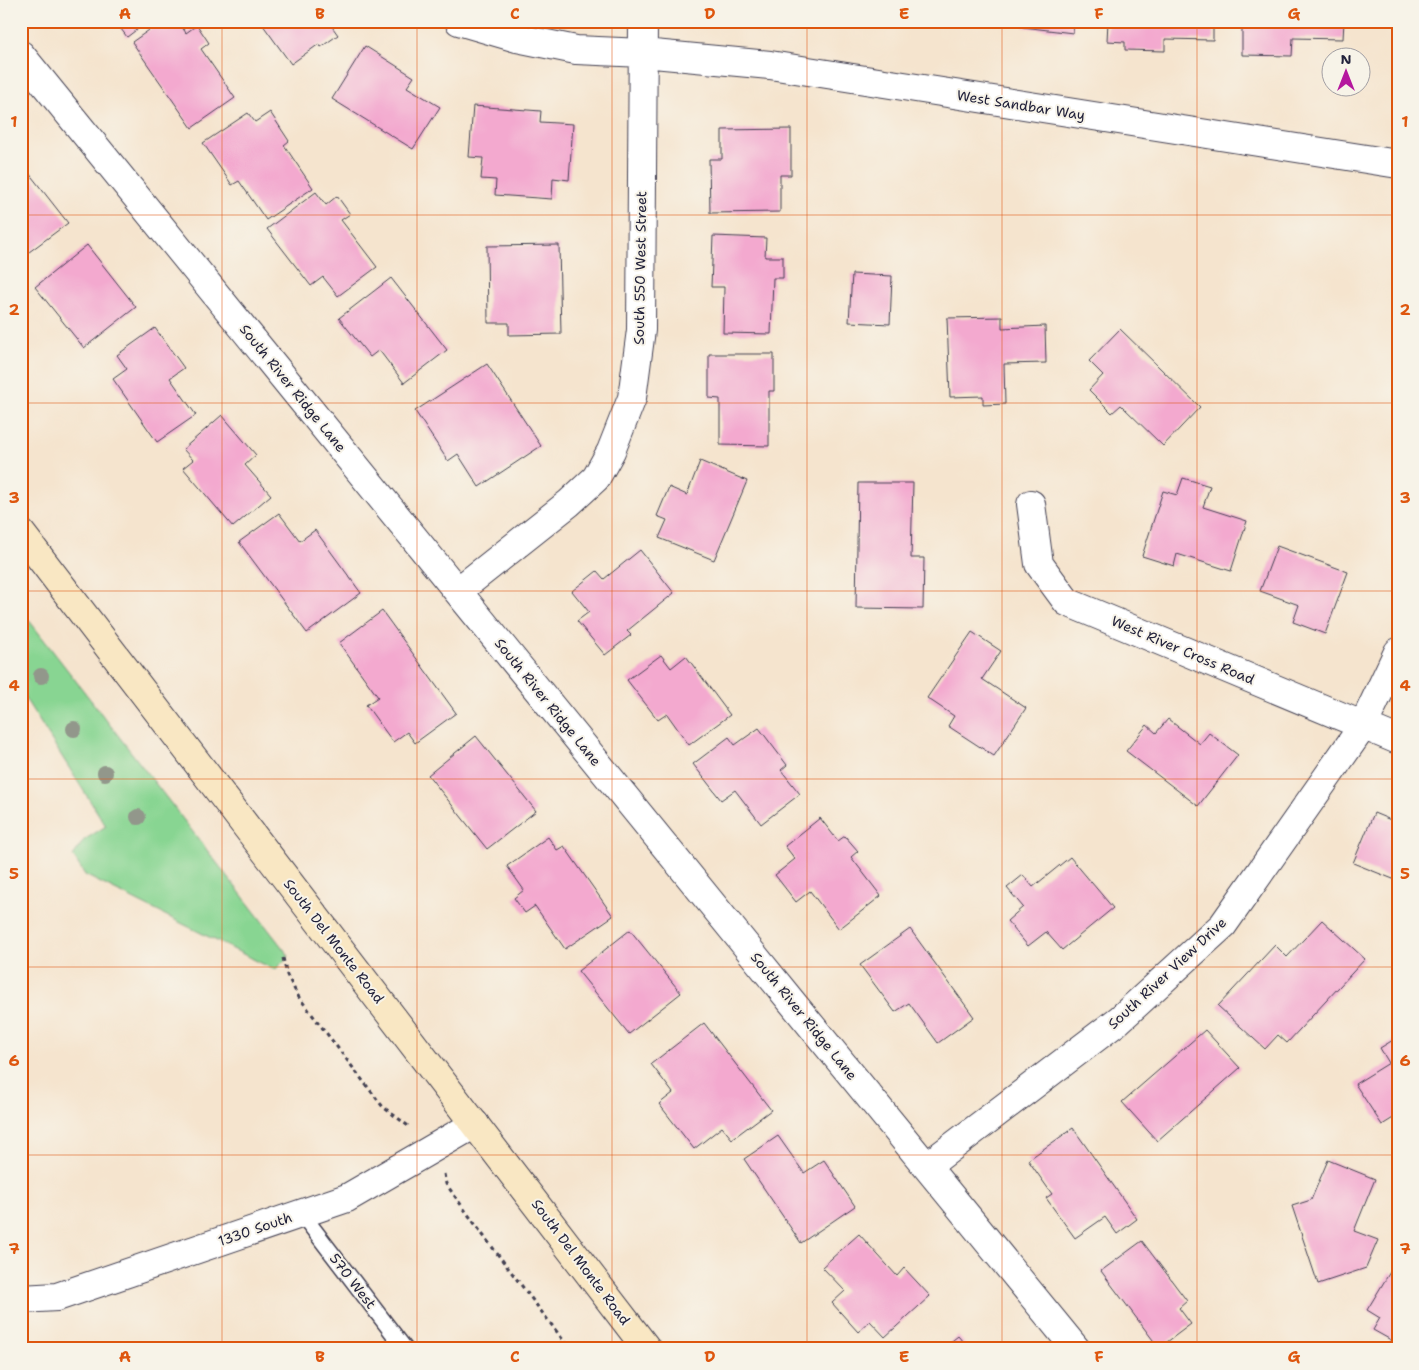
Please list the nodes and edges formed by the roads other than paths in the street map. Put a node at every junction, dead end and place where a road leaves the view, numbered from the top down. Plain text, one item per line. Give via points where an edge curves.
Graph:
1 (459, 21) edge
2 (644, 21) edge
3 (643, 54) junction
4 (21, 55) edge
5 (1398, 164) edge
6 (1031, 504) dead end
7 (21, 533) edge
8 (458, 592) junction
9 (1398, 652) edge
10 (1363, 726) junction
11 (1398, 740) edge
12 (475, 1124) junction
13 (926, 1166) junction
14 (301, 1213) junction
15 (21, 1298) edge
16 (405, 1349) edge
17 (647, 1349) edge
18 (1076, 1349) edge

1 - 3 street, West Sandbar Way via 517,38 576,50
2 - 3 street, South 550 West Street
3 - 5 street, West Sandbar Way via 770,65
3 - 8 street, South 550 West Street via 641,330 632,398 611,451 596,478 570,503
4 - 8 street, South River Ridge Lane
6 - 10 street, West River Cross Road via 1039,564 1067,602
7 - 12 street, South Del Monte Road
8 - 13 street, South River Ridge Lane
9 - 10 street, South River View Drive
10 - 11 street, West River Cross Road
10 - 13 street, South River View Drive via 1223,925 1119,1020
12 - 14 street, 1330 South via 347,1198
12 - 17 street, South Del Monte Road
13 - 18 street, South River Ridge Lane
14 - 15 street, 1330 South via 57,1297
14 - 16 lane, 570 West

